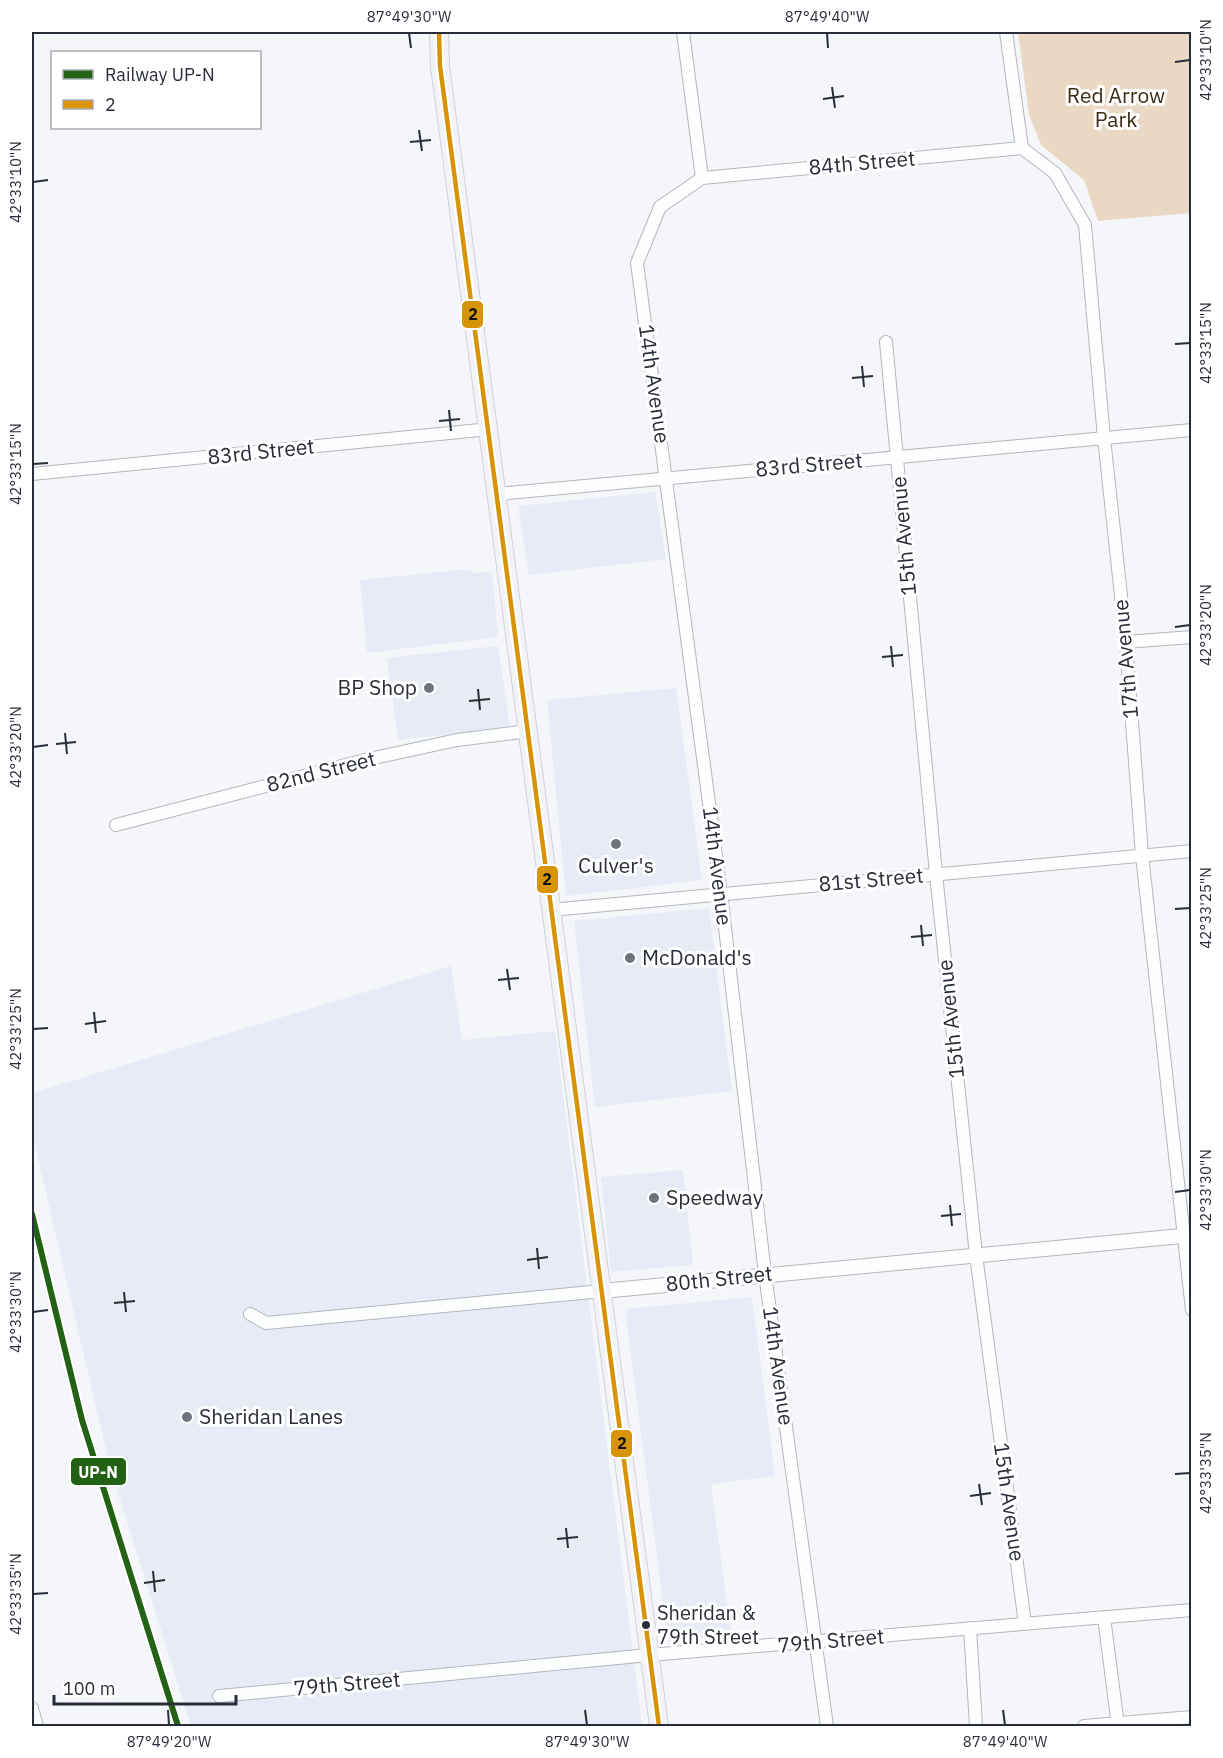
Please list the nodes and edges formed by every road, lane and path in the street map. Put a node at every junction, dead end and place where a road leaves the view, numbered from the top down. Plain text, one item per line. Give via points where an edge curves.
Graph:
1 (427, 32) edge
2 (439, 32) edge
3 (683, 32) edge
4 (1006, 32) edge
5 (440, 66) junction
6 (1022, 148) junction
7 (702, 178) junction
8 (886, 342) dead end
9 (490, 429) junction
10 (1191, 430) edge
11 (1104, 438) junction
12 (897, 457) junction
13 (32, 474) edge
14 (666, 478) junction
15 (498, 494) junction
16 (1191, 637) edge
17 (1126, 642) junction
18 (529, 731) junction
19 (116, 825) dead end
20 (1191, 851) edge
21 (1142, 855) junction
22 (936, 874) junction
23 (721, 893) junction
24 (551, 910) junction
25 (1187, 1236) edge
26 (976, 1255) junction
27 (765, 1274) junction
28 (602, 1291) junction
29 (1191, 1310) edge
30 (250, 1314) dead end
31 (1191, 1610) edge
32 (1104, 1617) junction
33 (1025, 1623) junction
34 (970, 1628) junction
35 (816, 1642) junction
36 (649, 1655) junction
37 (219, 1696) dead end
38 (1191, 1717) edge
39 (1118, 1725) edge
40 (659, 1726) edge
41 (826, 1726) edge
42 (976, 1726) edge
43 (1084, 1726) edge

1 - 5 main road
2 - 5 main road
3 - 7 street
4 - 6 street
5 - 9 main road
6 - 7 street, 84th Street
6 - 11 street, 17th Avenue via 1055,173 1085,225
7 - 14 street, 14th Avenue via 660,207 637,263
8 - 12 street, 15th Avenue
9 - 13 street, 83rd Street
9 - 15 main road
10 - 11 street, 83rd Street
11 - 12 street, 83rd Street
11 - 17 street, 17th Avenue
12 - 14 street, 83rd Street
12 - 22 street, 15th Avenue
14 - 15 street, 83rd Street
14 - 23 street, 14th Avenue
15 - 18 main road
16 - 17 street
17 - 21 street, 17th Avenue
18 - 19 street, 82nd Street via 457,740 369,759
18 - 24 main road
20 - 21 street, 81st Street
21 - 22 street, 81st Street
21 - 25 street, 17th Avenue
22 - 23 street, 81st Street
22 - 26 street, 15th Avenue
23 - 24 street, 81st Street
23 - 27 street, 14th Avenue
24 - 28 main road
25 - 26 street, 80th Street
25 - 29 street, 17th Avenue
26 - 27 street, 80th Street
26 - 33 street, 15th Avenue
27 - 28 street, 80th Street
27 - 35 street, 14th Avenue
28 - 30 street, 80th Street via 266,1323
28 - 36 main road
31 - 32 street, 79th Street
32 - 33 street, 79th Street
32 - 39 street
33 - 34 street, 79th Street
34 - 35 street, 79th Street
34 - 42 street
35 - 36 street, 79th Street
35 - 41 street, 14th Avenue
36 - 37 street, 79th Street
36 - 40 main road
38 - 39 street
39 - 43 street

